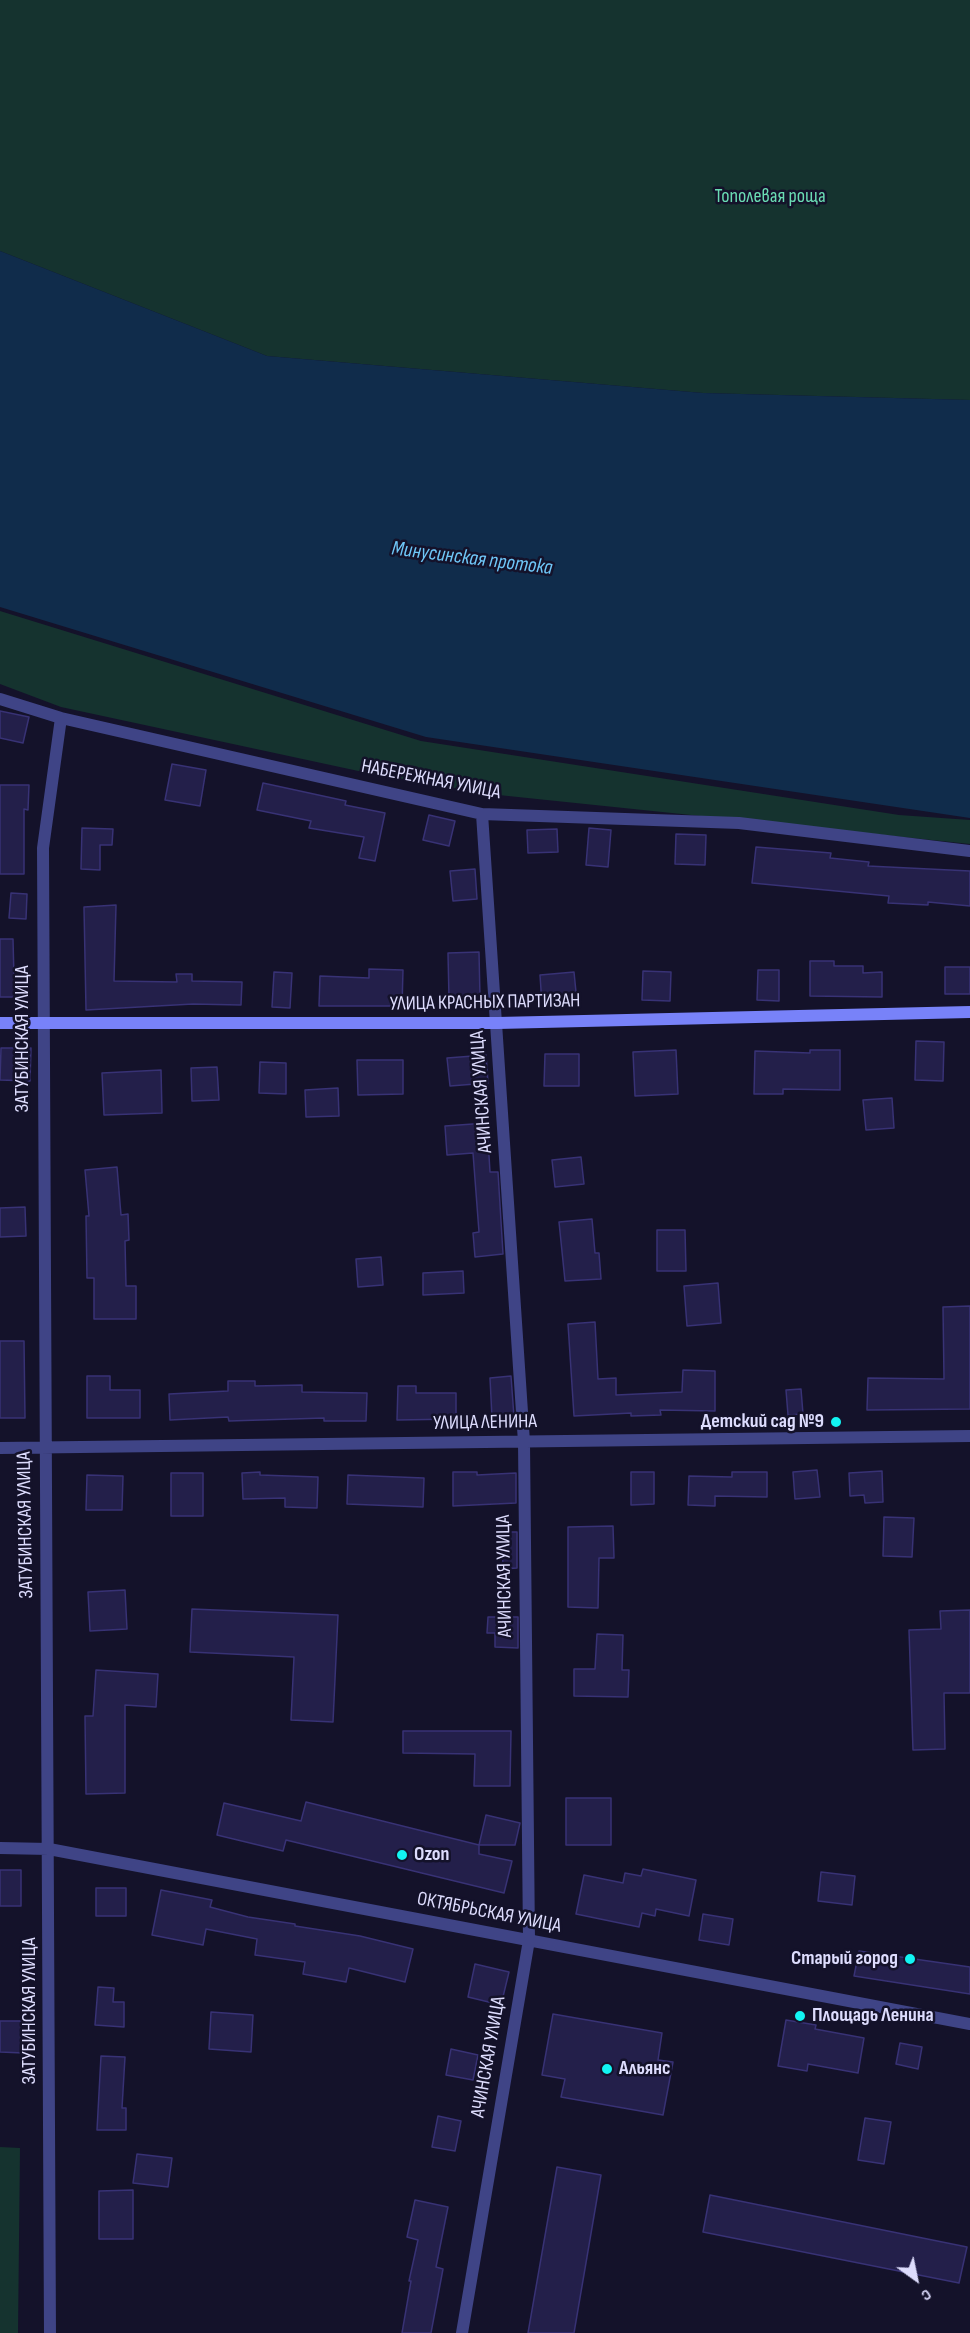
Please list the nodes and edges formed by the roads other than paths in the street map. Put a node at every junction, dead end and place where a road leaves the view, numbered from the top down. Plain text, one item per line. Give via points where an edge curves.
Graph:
1 (0, 699) edge
2 (61, 718) junction
3 (482, 814) junction
4 (970, 851) edge
5 (970, 1012) edge
6 (0, 1023) edge
7 (42, 1023) junction
8 (498, 1023) junction
9 (970, 1436) edge
10 (524, 1442) junction
11 (0, 1448) edge
12 (44, 1449) junction
13 (0, 1848) edge
14 (49, 1849) junction
15 (529, 1940) junction
16 (970, 2024) edge
17 (51, 2333) edge
18 (462, 2333) edge

1 - 2 street, НАБЕРЕЖНАЯ УЛИЦА
2 - 3 street, НАБЕРЕЖНАЯ УЛИЦА
2 - 7 street, ЗАТУБИНСКАЯ УЛИЦА via 43,848
3 - 4 street, НАБЕРЕЖНАЯ УЛИЦА via 739,823
3 - 8 street, АЧИНСКАЯ УЛИЦА
5 - 8 main road, УЛИЦА КРАСНЫХ ПАРТИЗАН
6 - 7 main road, УЛИЦА КРАСНЫХ ПАРТИЗАН
7 - 8 main road, УЛИЦА КРАСНЫХ ПАРТИЗАН
7 - 12 street, ЗАТУБИНСКАЯ УЛИЦА
8 - 10 street, АЧИНСКАЯ УЛИЦА
9 - 10 street, УЛИЦА ЛЕНИНА
10 - 12 street, УЛИЦА ЛЕНИНА
10 - 15 street, АЧИНСКАЯ УЛИЦА
11 - 12 street, УЛИЦА ЛЕНИНА
12 - 14 street, ЗАТУБИНСКАЯ УЛИЦА
13 - 14 street, ОКТЯБРЬСКАЯ УЛИЦА
14 - 15 street, ОКТЯБРЬСКАЯ УЛИЦА
14 - 17 street, ЗАТУБИНСКАЯ УЛИЦА
15 - 16 street, ОКТЯБРЬСКАЯ УЛИЦА
15 - 18 street, АЧИНСКАЯ УЛИЦА

